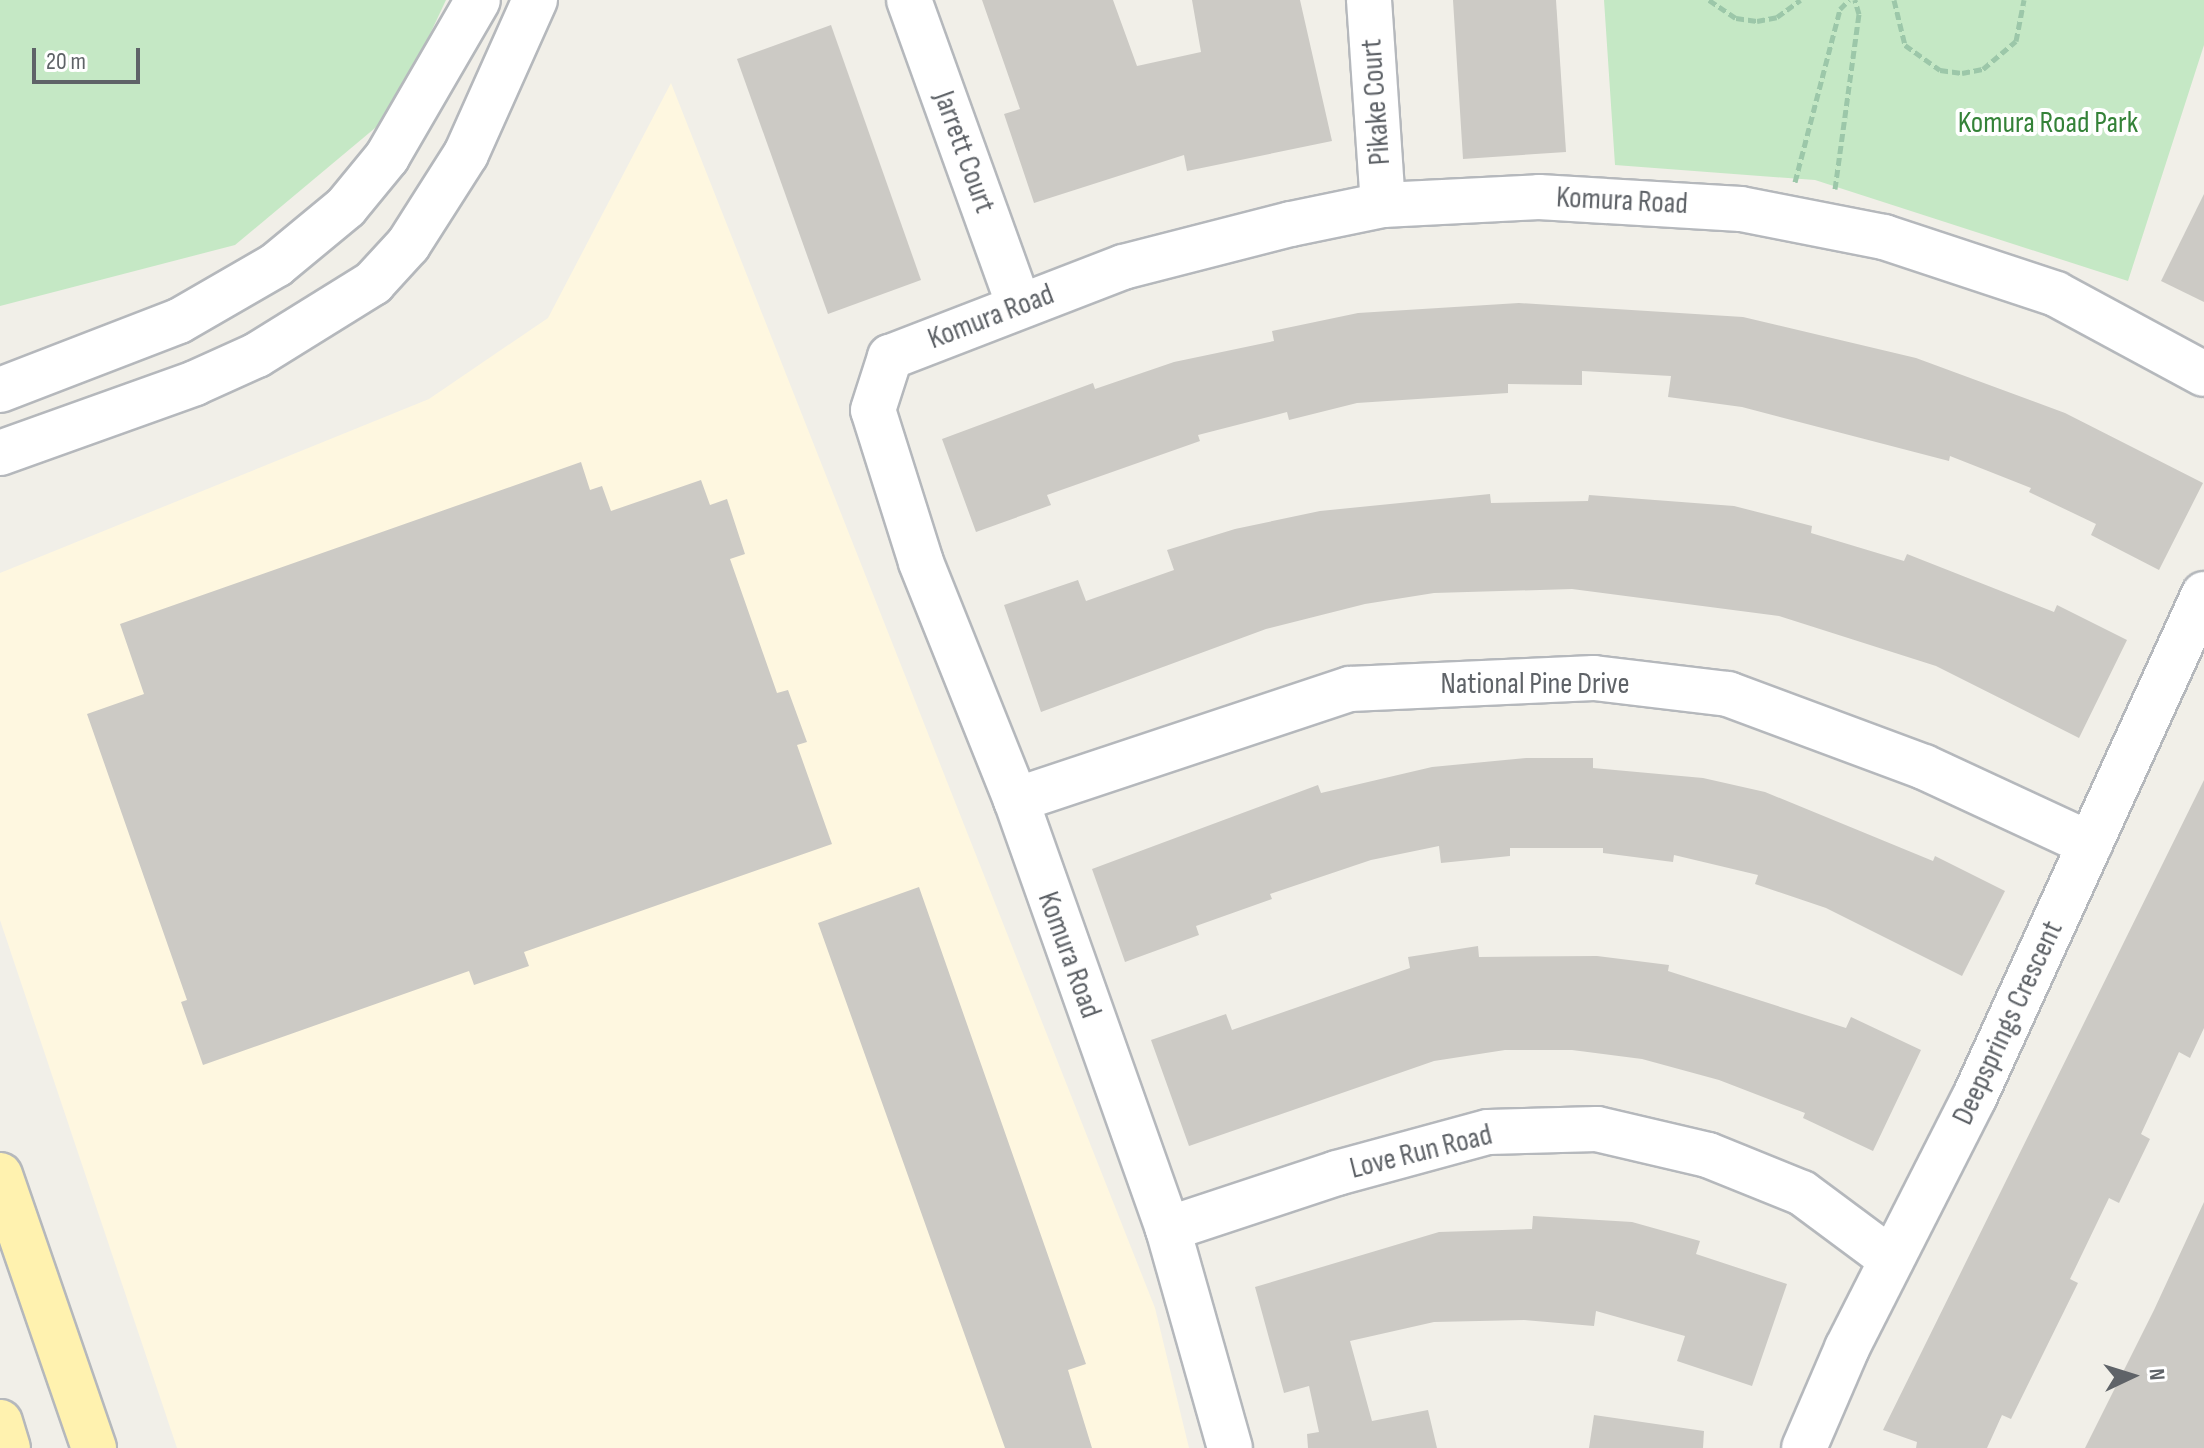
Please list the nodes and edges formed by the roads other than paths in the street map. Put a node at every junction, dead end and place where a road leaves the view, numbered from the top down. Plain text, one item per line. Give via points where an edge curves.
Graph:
1 (478, 0) edge
2 (535, 0) edge
3 (909, 0) edge
4 (1369, 0) edge
5 (1383, 205) junction
6 (1019, 305) junction
7 (2204, 374) edge
8 (0, 390) edge
9 (0, 453) edge
10 (2204, 594) edge
11 (1016, 800) junction
12 (2090, 844) junction
13 (0, 1175) edge
14 (1168, 1229) junction
15 (1891, 1259) junction
16 (0, 1422) edge
17 (8, 1448) edge
18 (94, 1448) edge
19 (1230, 1448) edge
20 (1804, 1448) edge

1 - 8 street via 387,157 346,207 276,265 179,321
2 - 9 street via 466,154 408,245 373,283 257,355 195,383
3 - 6 street, Jarrett Court
4 - 5 street, Pikake Court
5 - 6 street, Komura Road via 1123,267
5 - 7 street, Komura Road via 1539,197 1672,202 1786,216 1884,237 2056,294
6 - 11 street, Komura Road via 890,357 873,410 921,562
10 - 12 street, Deepsprings Crescent
11 - 12 street, National Pine Drive via 1350,689 1594,678 1728,694 1924,767
11 - 14 street, Komura Road
12 - 15 street, Deepsprings Crescent via 1974,1098
13 - 18 main road
14 - 15 street, Love Run Road via 1337,1173 1488,1132 1597,1129 1708,1155 1802,1193
14 - 19 street, Komura Road
15 - 20 street, Deepsprings Crescent
16 - 17 main road

